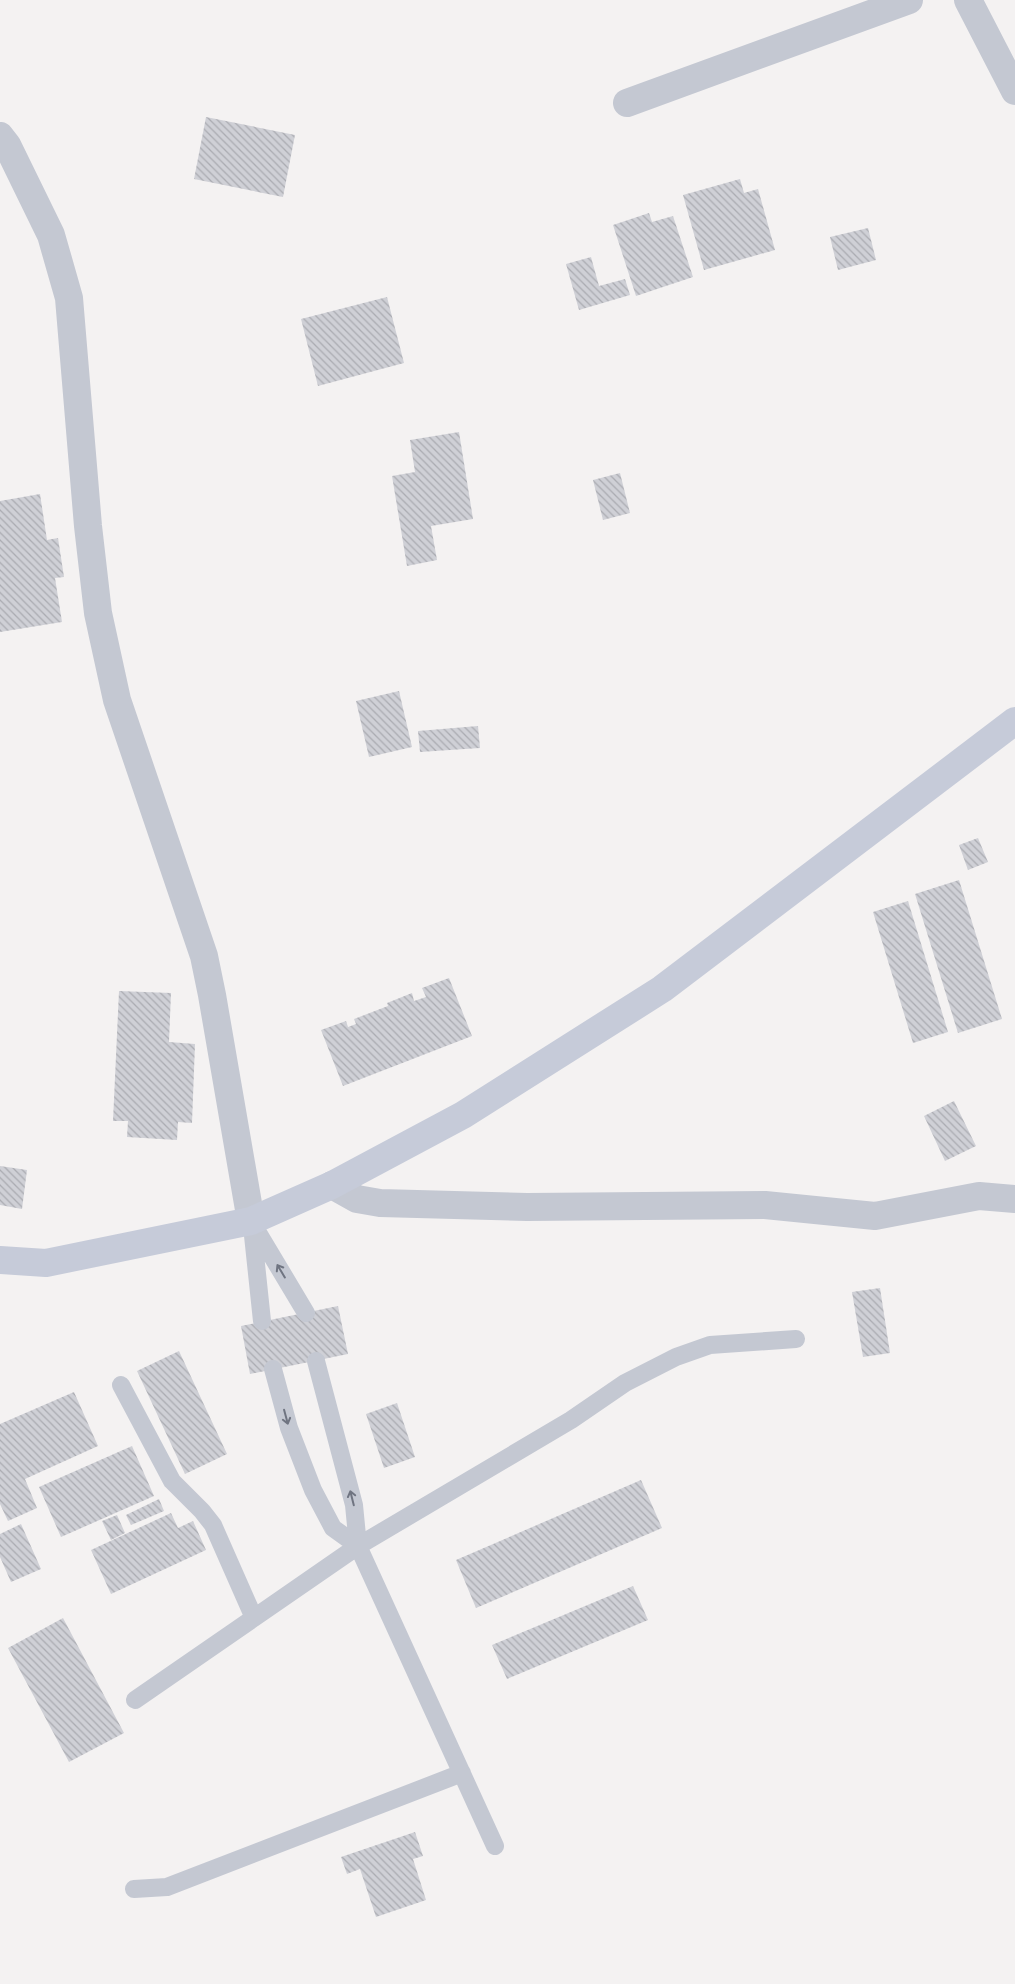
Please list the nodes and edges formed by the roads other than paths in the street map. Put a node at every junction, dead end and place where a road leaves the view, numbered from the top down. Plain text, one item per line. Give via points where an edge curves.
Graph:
1 (909, 0) edge
2 (968, 0) edge
3 (1015, 91) edge
4 (627, 103) dead end
5 (0, 136) edge
6 (1015, 721) edge
7 (332, 1185) junction
8 (1015, 1199) edge
9 (251, 1221) junction
10 (0, 1260) edge
11 (306, 1313) dead end
12 (262, 1322) dead end
13 (796, 1339) dead end
14 (316, 1361) dead end
15 (273, 1370) dead end
16 (121, 1386) dead end
17 (358, 1546) junction
18 (254, 1618) junction
19 (135, 1700) dead end
20 (462, 1774) junction
21 (495, 1846) dead end
22 (134, 1889) dead end

1 - 4 street
2 - 3 street
5 - 9 street via 50,235 69,298 98,613 117,700 204,956
6 - 7 main road via 662,989 463,1115
7 - 8 street via 357,1199 380,1203 527,1207 765,1205 876,1216 979,1196
7 - 9 main road
9 - 10 main road via 46,1263
11 -> 9 lane
9 - 12 lane
13 - 17 lane via 710,1345 676,1356 625,1383 571,1420
17 -> 14 lane via 354,1505
15 -> 17 lane via 289,1428 312,1490 333,1528
16 - 18 lane via 172,1481 202,1510 212,1525
17 - 18 lane
17 - 20 lane
18 - 19 lane
20 - 21 lane
20 - 22 lane via 167,1887

